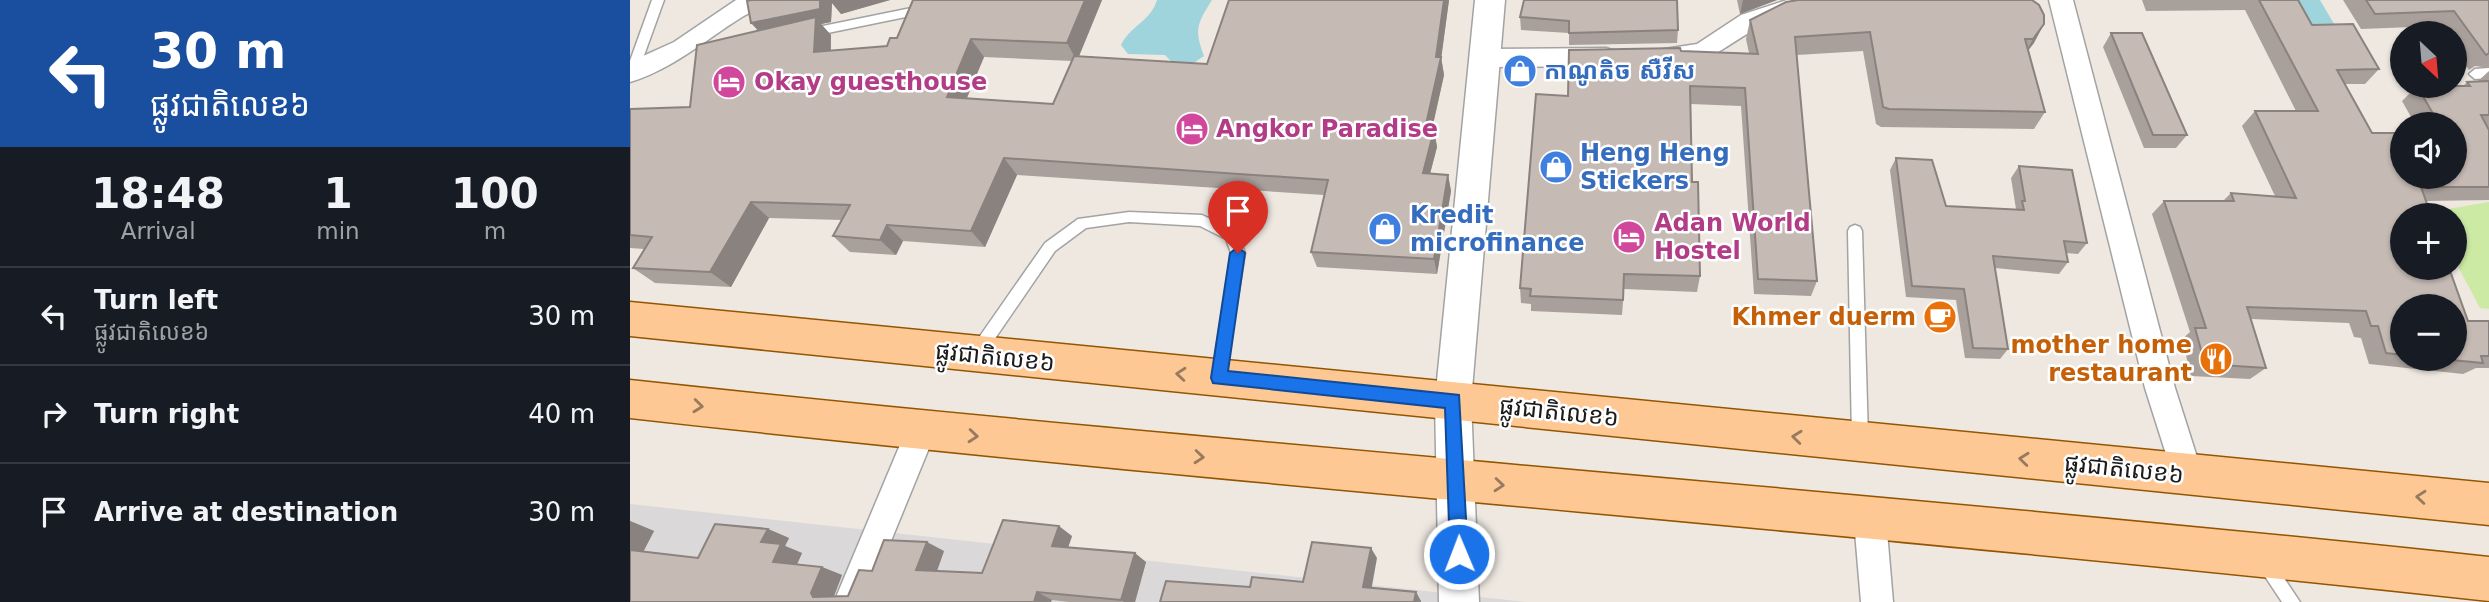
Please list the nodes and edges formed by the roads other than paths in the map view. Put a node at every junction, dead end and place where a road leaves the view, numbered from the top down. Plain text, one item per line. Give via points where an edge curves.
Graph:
1 (659, 0) edge
2 (757, 0) edge
3 (1490, 0) edge
4 (1845, 0) edge
5 (2061, 0) edge
6 (927, 9) edge
7 (795, 36) edge
8 (1486, 58) junction
9 (631, 72) edge
10 (2489, 73) edge
11 (2475, 74) dead end
12 (1855, 231) dead end
13 (630, 319) edge
14 (975, 355) junction
15 (1219, 378) junction
16 (630, 399) edge
17 (1453, 401) junction
18 (921, 431) junction
19 (1861, 443) junction
20 (2188, 476) junction
21 (1458, 482) junction
22 (2489, 503) edge
23 (1870, 520) junction
24 (2257, 554) junction
25 (2489, 579) edge
26 (850, 602) edge
27 (1459, 602) edge
28 (1877, 602) edge
29 (2292, 602) edge

1 - 9 lane
2 - 9 street via 736,10 694,48
3 - 8 street
4 - 8 street via 1793,5 1753,20 1693,54
5 - 20 street via 2160,388
6 - 7 lane
8 - 17 street
10 - 11 lane
12 - 19 lane
13 - 14 main road, ផ្លូវជាតិលេខ៦
15 -> 14 main road, ផ្លូវជាតិលេខ៦
14 - 15 lane via 1050,247 1083,223 1129,218 1202,221 1231,235 1238,253
15 - 17 main road, ផ្លូវជាតិលេខ៦
16 -> 18 main road
19 -> 17 main road, ផ្លូវជាតិលេខ៦
17 - 21 street
18 -> 21 main road
18 - 26 street
20 -> 19 main road, ផ្លូវជាតិលេខ៦
22 -> 20 main road, ផ្លូវជាតិលេខ៦
21 -> 23 main road
21 - 27 street
23 - 24 main road
23 - 28 street
24 - 25 main road via 2442,583
24 - 29 lane

